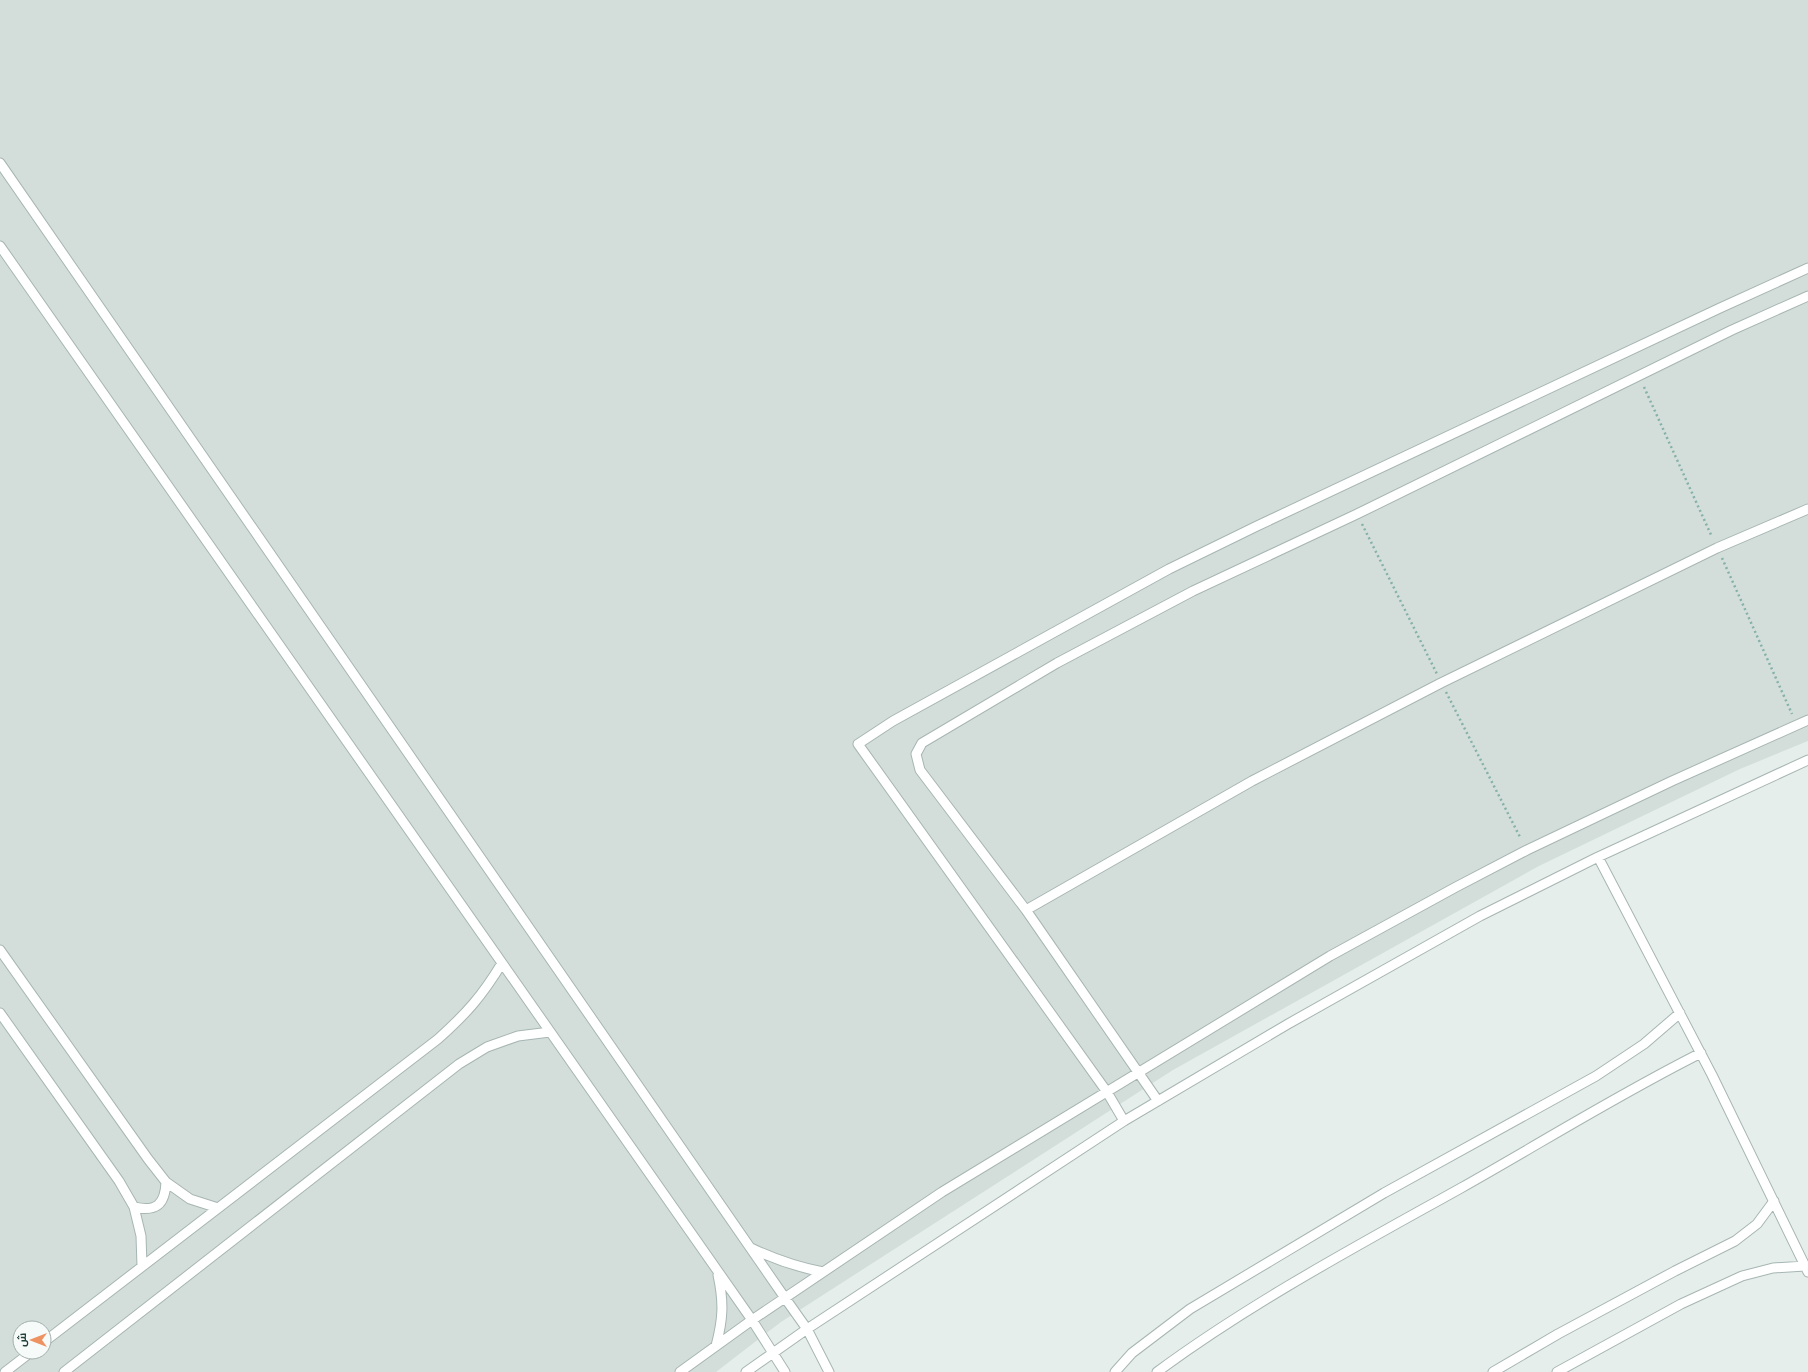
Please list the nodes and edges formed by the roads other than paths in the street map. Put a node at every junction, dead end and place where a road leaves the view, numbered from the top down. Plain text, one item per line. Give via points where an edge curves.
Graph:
1 (0, 163) edge
2 (0, 246) edge
3 (1808, 268) edge
4 (1808, 296) edge
5 (1808, 509) edge
6 (1808, 720) edge
7 (1808, 760) edge
8 (1598, 857) junction
9 (1026, 910) junction
10 (0, 950) edge
11 (502, 963) junction
12 (0, 1013) edge
13 (1680, 1013) junction
14 (550, 1032) junction
15 (1701, 1053) junction
16 (1139, 1072) junction
17 (1107, 1092) junction
18 (1158, 1101) junction
19 (1124, 1121) junction
20 (166, 1182) junction
21 (1774, 1200) junction
22 (134, 1207) junction
23 (218, 1208) junction
24 (751, 1248) junction
25 (142, 1266) junction
26 (1807, 1269) edge
27 (718, 1272) junction
28 (823, 1272) junction
29 (786, 1298) junction
30 (752, 1320) junction
31 (806, 1329) junction
32 (52, 1336) edge
33 (716, 1346) junction
34 (772, 1352) junction
35 (20, 1360) edge
36 (5, 1372) edge
37 (64, 1372) edge
38 (680, 1372) edge
39 (746, 1372) edge
40 (785, 1372) edge
41 (829, 1372) edge
42 (1114, 1372) edge
43 (1157, 1372) edge
44 (1493, 1372) edge
45 (1556, 1372) edge

1 - 24 lane
2 - 11 lane
3 - 17 lane via 1169,569 893,720 858,744
4 - 9 lane via 1732,330 1357,514 1193,591 1057,663 922,743 916,754 920,770
5 - 9 lane via 1717,548 1441,683 1252,781
6 - 16 lane via 1672,781 1456,887 1330,956
7 - 8 lane
8 - 13 lane
8 - 18 lane via 1473,920
9 - 16 lane
10 - 20 lane
11 - 14 lane
11 - 23 lane via 484,991 463,1017 448,1030
12 - 22 lane via 119,1181
13 - 15 lane
13 - 42 lane via 1644,1044 1596,1076 1384,1193 1190,1309 1132,1353
14 - 27 lane
14 - 37 lane via 518,1036 487,1047 459,1064
15 - 21 lane
15 - 43 lane via 1637,1086 1354,1247 1200,1340
16 - 17 lane
16 - 18 lane
17 - 19 lane
17 - 28 lane via 942,1192
18 - 19 lane
19 - 31 lane
20 - 22 lane via 166,1195 158,1205 146,1210
20 - 23 lane via 190,1199
21 - 26 lane
21 - 44 lane via 1757,1224 1735,1241 1572,1326
22 - 25 lane via 141,1236
23 - 25 lane
24 - 28 lane via 798,1267
24 - 29 lane
25 - 32 lane
26 - 45 lane via 1773,1268 1742,1276 1681,1304
27 - 30 lane
27 - 33 lane via 722,1296 722,1322
28 - 29 lane
29 - 30 lane
29 - 31 lane
30 - 33 lane
30 - 34 lane
31 - 34 lane
31 - 41 lane
33 - 38 lane
34 - 39 lane
34 - 40 lane
35 - 36 lane

